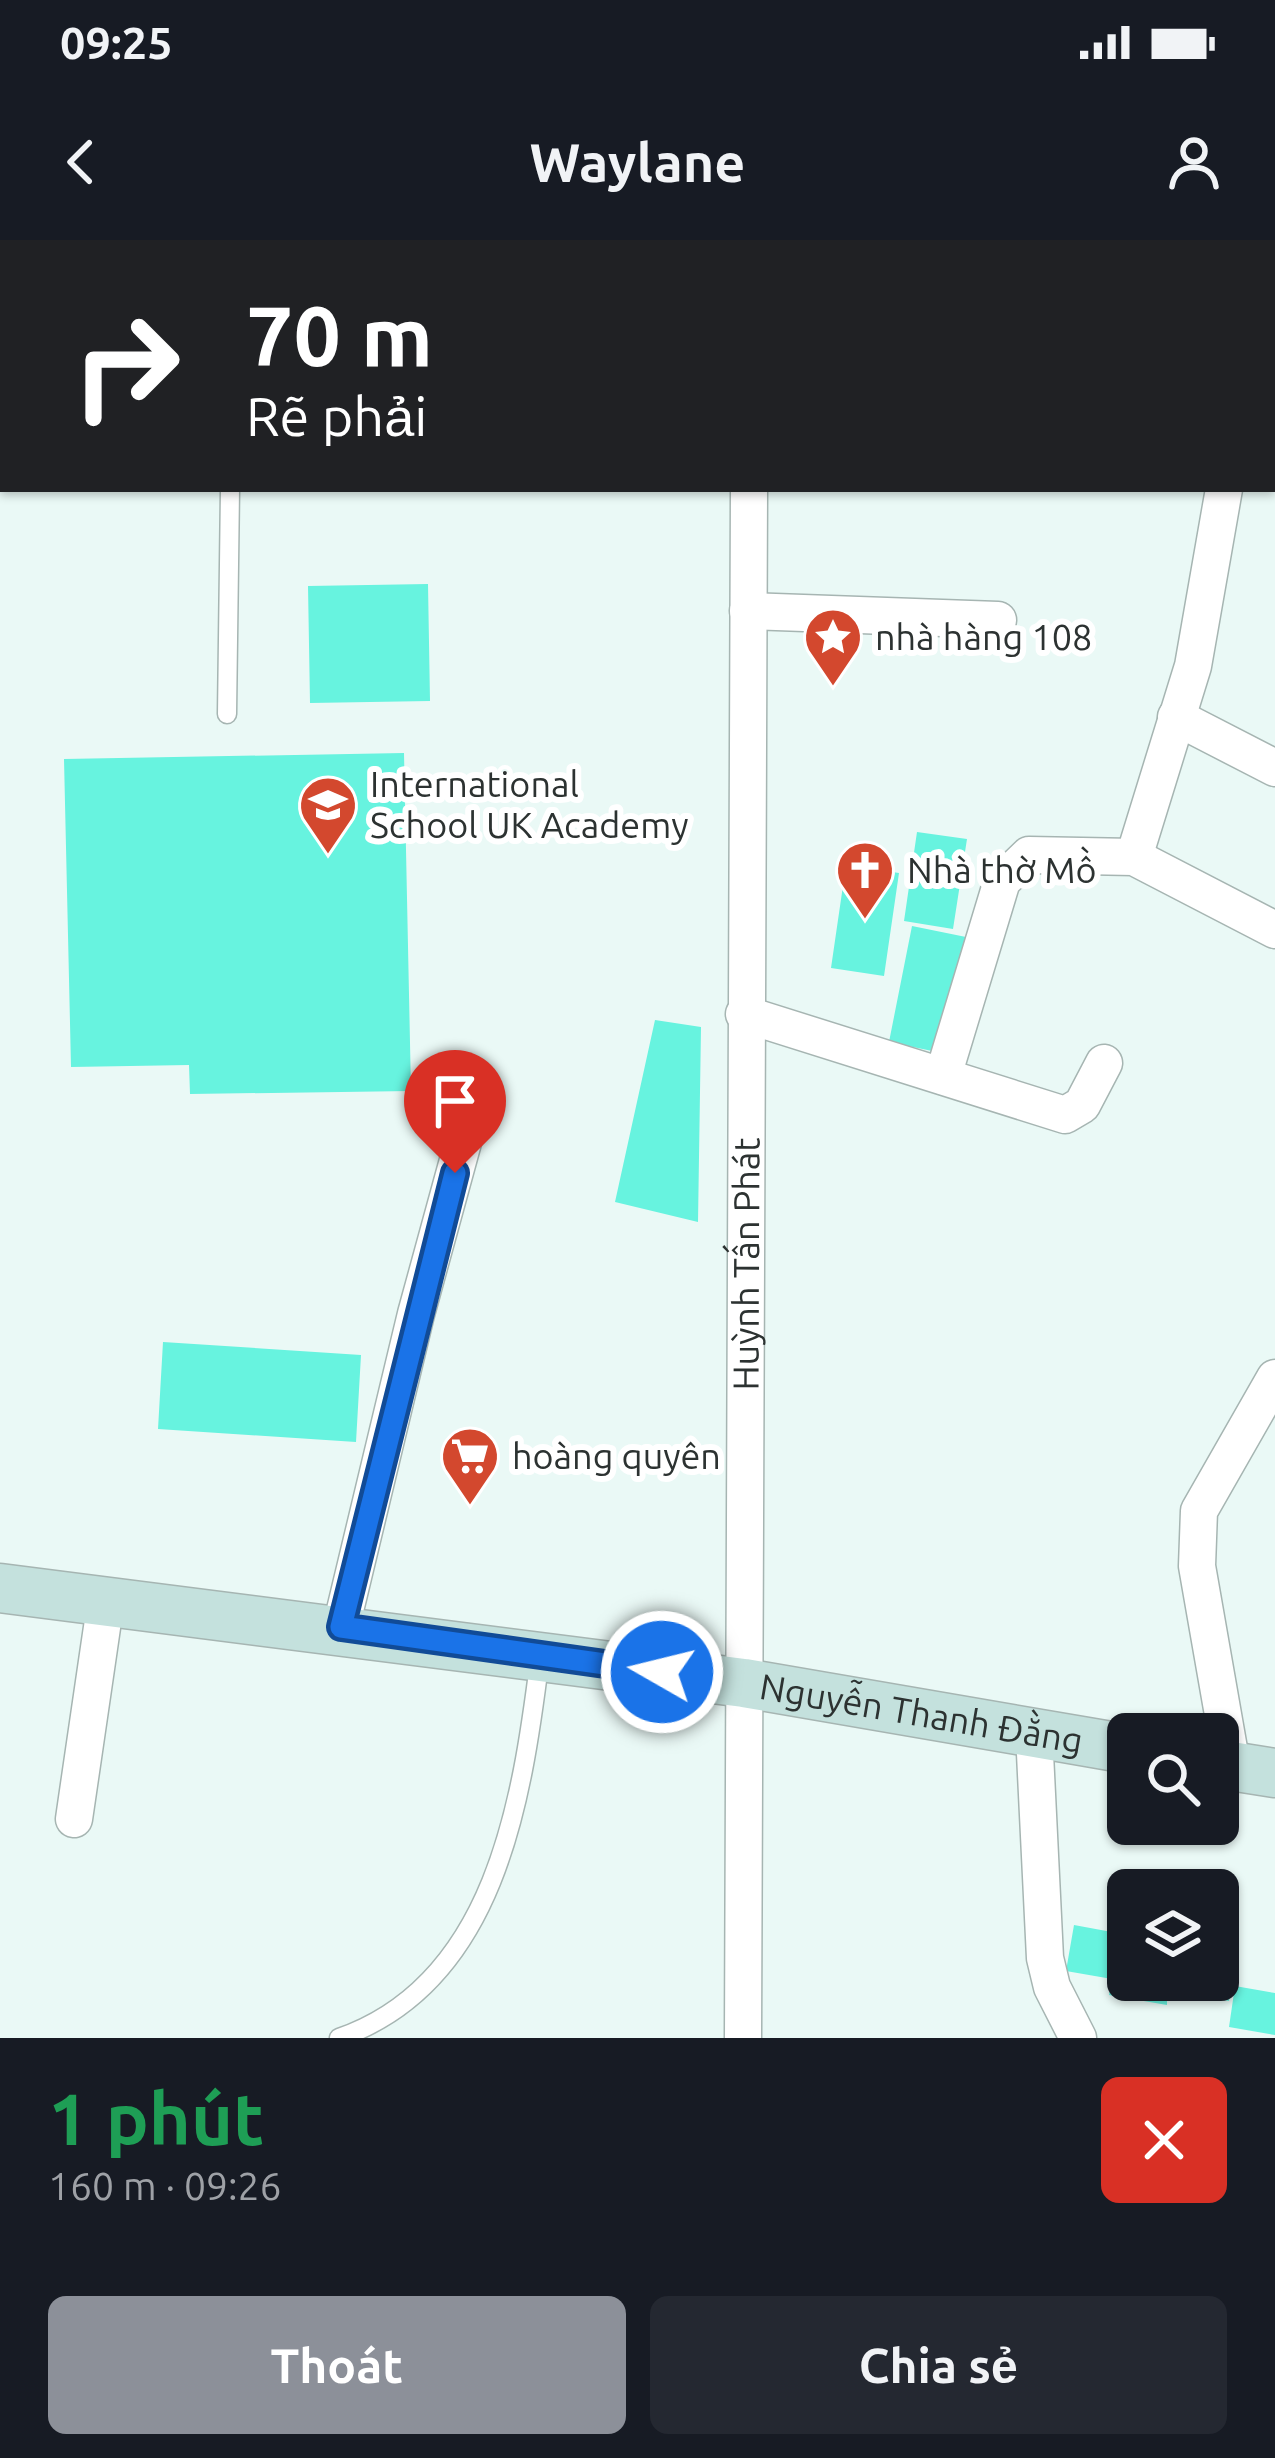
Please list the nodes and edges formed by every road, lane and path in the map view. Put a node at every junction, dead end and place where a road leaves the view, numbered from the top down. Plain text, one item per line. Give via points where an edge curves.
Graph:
1 (230, 492) edge
2 (749, 492) edge
3 (1224, 492) edge
4 (748, 611) junction
5 (998, 620) dead end
6 (227, 714) dead end
7 (1176, 718) junction
8 (1275, 768) edge
9 (1134, 856) junction
10 (1275, 930) edge
11 (744, 1014) junction
12 (1104, 1063) dead end
13 (943, 1076) junction
14 (474, 1102) dead end
15 (1275, 1378) edge
16 (0, 1588) edge
17 (106, 1600) junction
18 (341, 1627) junction
19 (540, 1655) junction
20 (744, 1683) junction
21 (1034, 1733) junction
22 (1107, 1745) edge
23 (1242, 1768) edge
24 (74, 1819) dead end
25 (339, 2038) edge
26 (743, 2038) edge
27 (1078, 2038) edge

1 - 6 lane
2 - 4 street, Huỳnh Tấn Phát
3 - 7 street via 1208,598
4 - 5 street
4 - 11 street, Huỳnh Tấn Phát
7 - 8 street
7 - 9 street
9 - 10 street
9 - 13 street via 1056,852 1013,865
11 - 13 street
11 - 20 street, Huỳnh Tấn Phát
12 - 13 street via 1082,1105 1065,1115
14 - 18 street
15 - 23 street via 1199,1511 1197,1567
16 - 17 main road, Nguyễn Thanh Đằng
17 - 18 main road, Nguyễn Thanh Đằng
17 - 24 street
18 - 19 main road, Nguyễn Thanh Đằng
19 - 20 main road, Nguyễn Thanh Đằng
19 - 25 lane via 515,1806 466,1935 409,2005
20 - 21 main road, Nguyễn Thanh Đằng
20 - 26 street, Huỳnh Tấn Phát
21 - 22 main road, Nguyễn Thanh Đằng
21 - 27 street via 1045,1958

